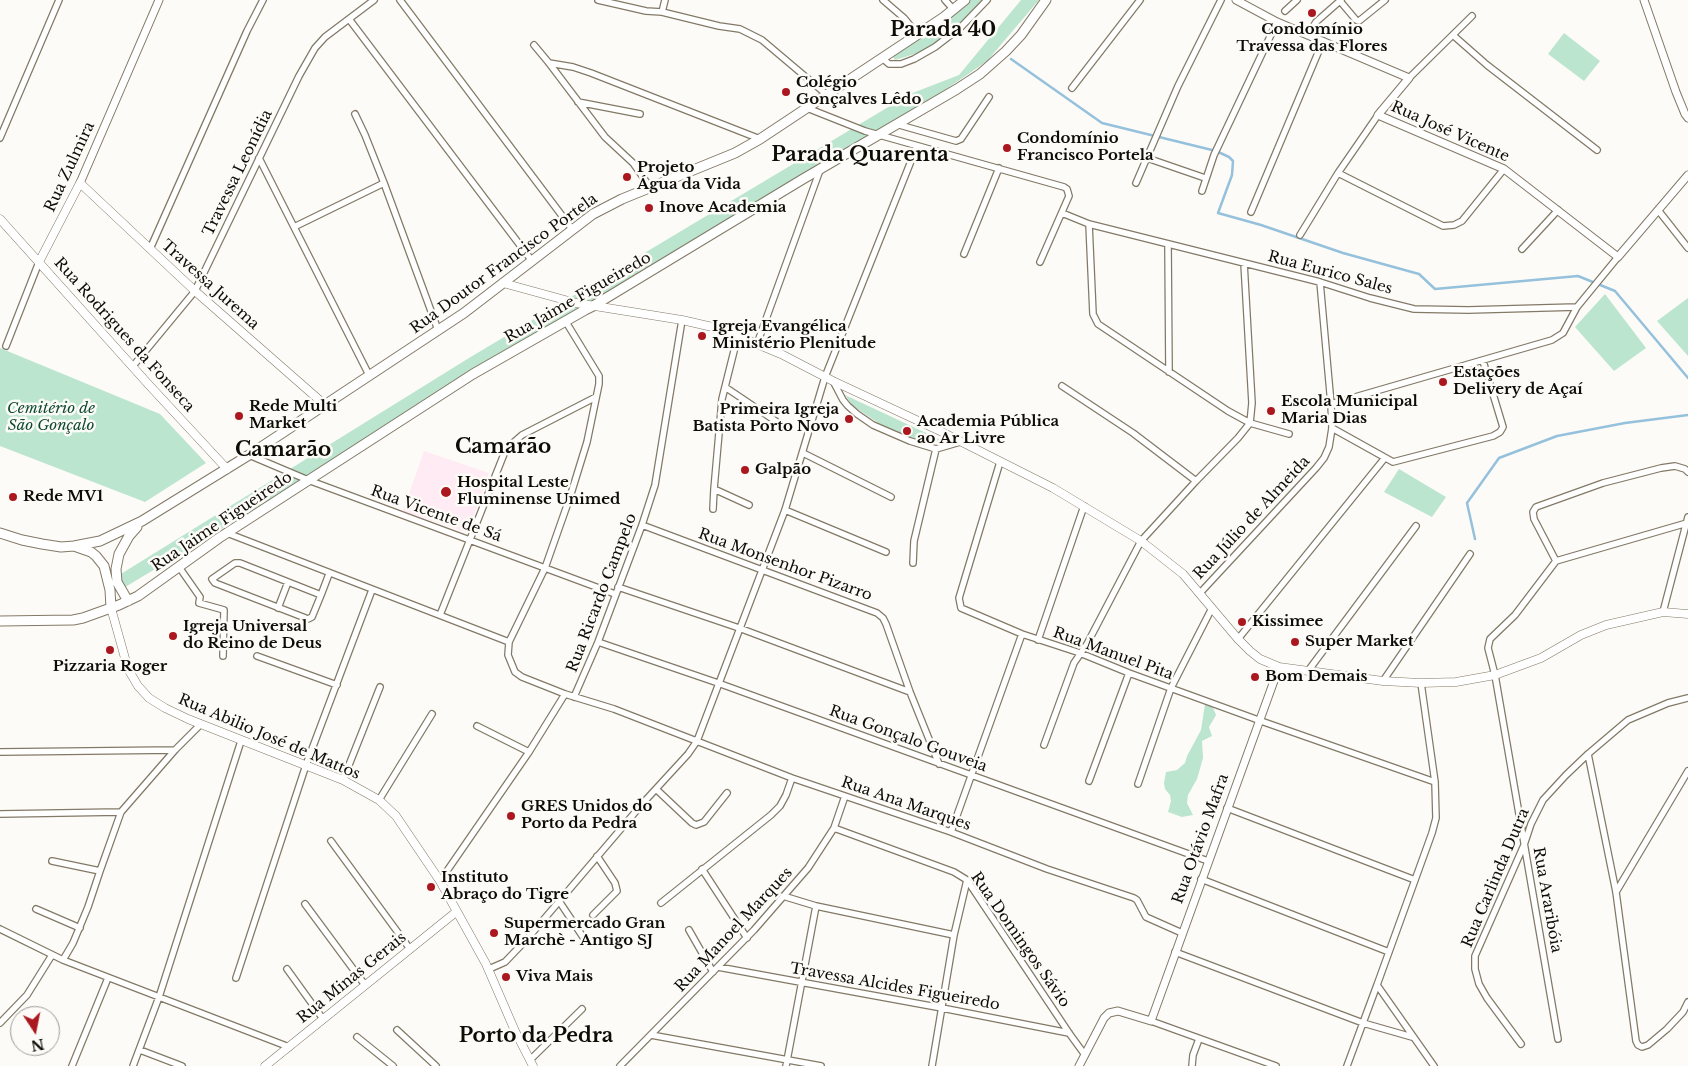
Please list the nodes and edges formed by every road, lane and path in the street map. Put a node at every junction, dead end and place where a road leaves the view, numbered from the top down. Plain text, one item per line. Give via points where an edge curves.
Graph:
1 (59, 0) edge
2 (159, 0) edge
3 (263, 0) edge
4 (374, 0) edge
5 (400, 0) edge
6 (598, 0) edge
7 (665, 0) edge
8 (883, 0) edge
9 (945, 0) edge
10 (965, 0) edge
11 (987, 0) edge
12 (1046, 0) edge
13 (1140, 0) edge
14 (1221, 0) edge
15 (1236, 0) edge
16 (1297, 0) edge
17 (1385, 0) edge
18 (1644, 0) edge
19 (1340, 1) edge
20 (953, 9) junction
21 (1285, 11) dead end
22 (662, 12) junction
23 (1472, 16) dead end
24 (348, 20) junction
25 (1277, 22) junction
26 (918, 35) junction
27 (1308, 35) junction
28 (1454, 36) junction
29 (1324, 41) junction
30 (534, 45) dead end
31 (882, 58) junction
32 (549, 63) junction
33 (1409, 78) junction
34 (1072, 88) dead end
35 (826, 94) junction
36 (989, 97) dead end
37 (578, 102) junction
38 (807, 108) junction
39 (355, 114) dead end
40 (640, 114) dead end
41 (1378, 115) junction
42 (1688, 118) edge
43 (896, 124) junction
44 (877, 135) junction
45 (0, 138) edge
46 (760, 139) junction
47 (917, 146) junction
48 (1597, 150) dead end
49 (259, 158) junction
50 (1147, 158) junction
51 (999, 168) junction
52 (1504, 169) junction
53 (820, 170) junction
54 (1338, 173) junction
55 (1688, 176) edge
56 (1205, 178) junction
57 (80, 183) junction
58 (384, 183) junction
59 (1136, 183) dead end
60 (650, 187) junction
61 (1202, 191) dead end
62 (1558, 210) junction
63 (1658, 210) junction
64 (1250, 212) dead end
65 (1062, 213) junction
66 (0, 219) edge
67 (1090, 224) junction
68 (294, 227) junction
69 (572, 229) junction
70 (1300, 235) dead end
71 (1168, 244) junction
72 (1522, 248) dead end
73 (1688, 248) edge
74 (150, 249) junction
75 (964, 254) dead end
76 (1618, 257) junction
77 (532, 261) junction
78 (39, 262) junction
79 (1040, 262) dead end
80 (1244, 263) junction
81 (1320, 282) junction
82 (503, 283) junction
83 (195, 291) junction
84 (593, 306) junction
85 (1577, 307) junction
86 (682, 320) junction
87 (566, 322) junction
88 (438, 330) junction
89 (738, 335) junction
90 (757, 344) junction
91 (6, 346) dead end
92 (1482, 361) junction
93 (133, 366) junction
94 (1169, 372) junction
95 (369, 375) junction
96 (825, 377) junction
97 (833, 381) junction
98 (1062, 386) dead end
99 (725, 388) junction
100 (596, 398) junction
101 (1331, 404) junction
102 (325, 405) junction
103 (777, 422) dead end
104 (1250, 423) junction
105 (1332, 428) junction
106 (1288, 434) dead end
107 (960, 442) junction
108 (936, 449) junction
109 (803, 453) junction
110 (249, 455) junction
111 (1384, 458) junction
112 (1000, 462) junction
113 (227, 469) junction
114 (1688, 472) edge
115 (308, 480) junction
116 (1196, 481) junction
117 (714, 489) junction
118 (891, 496) dead end
119 (749, 505) dead end
120 (1084, 506) junction
121 (713, 509) dead end
122 (785, 510) junction
123 (1687, 520) edge
124 (142, 521) junction
125 (642, 525) junction
126 (1416, 526) dead end
127 (0, 533) edge
128 (227, 533) junction
129 (470, 540) junction
130 (1141, 541) junction
131 (74, 546) junction
132 (886, 552) dead end
133 (1470, 554) dead end
134 (1556, 561) junction
135 (914, 563) dead end
136 (179, 567) junction
137 (545, 568) junction
138 (761, 571) junction
139 (329, 574) junction
140 (288, 582) junction
141 (618, 587) junction
142 (372, 590) junction
143 (1200, 593) junction
144 (615, 594) junction
145 (321, 595) junction
146 (128, 601) junction
147 (111, 608) junction
148 (278, 608) junction
149 (1212, 608) junction
150 (1663, 612) junction
151 (1688, 614) edge
152 (440, 615) junction
153 (0, 621) edge
154 (739, 628) junction
155 (1022, 634) junction
156 (1238, 639) junction
157 (1038, 640) junction
158 (509, 642) junction
159 (598, 642) junction
160 (1080, 653) junction
161 (223, 656) dead end
162 (257, 656) dead end
163 (1279, 667) junction
164 (1308, 672) junction
165 (1129, 673) junction
166 (1495, 675) junction
167 (1383, 681) junction
168 (718, 683) junction
169 (1421, 683) junction
170 (337, 685) junction
171 (380, 687) dead end
172 (1171, 688) junction
173 (910, 692) junction
174 (565, 694) junction
175 (574, 697) junction
176 (1688, 698) edge
177 (432, 714) dead end
178 (1261, 721) junction
179 (201, 724) junction
180 (477, 726) dead end
181 (242, 741) junction
182 (696, 741) junction
183 (1044, 745) dead end
184 (175, 750) junction
185 (0, 752) edge
186 (529, 752) junction
187 (1588, 754) junction
188 (939, 764) junction
189 (306, 765) junction
190 (1688, 771) edge
191 (971, 774) junction
192 (792, 778) junction
193 (343, 780) junction
194 (1090, 782) dead end
195 (1435, 782) junction
196 (1138, 784) dead end
197 (656, 789) junction
198 (727, 793) dead end
199 (845, 796) junction
200 (379, 800) junction
201 (1227, 808) junction
202 (121, 812) junction
203 (0, 814) edge
204 (834, 828) junction
205 (951, 832) junction
206 (331, 840) dead end
207 (1524, 845) junction
208 (598, 856) junction
209 (52, 861) dead end
210 (1208, 861) junction
211 (702, 869) junction
212 (100, 871) junction
213 (1201, 879) junction
214 (967, 880) junction
215 (1415, 880) junction
216 (440, 881) junction
217 (1616, 892) junction
218 (784, 896) junction
219 (559, 901) junction
220 (661, 903) dead end
221 (305, 904) dead end
222 (816, 906) junction
223 (36, 909) dead end
224 (456, 912) junction
225 (593, 915) dead end
226 (80, 928) junction
227 (2, 930) edge
228 (689, 930) dead end
229 (1182, 933) junction
230 (954, 935) junction
231 (0, 937) edge
232 (746, 938) junction
233 (585, 940) dead end
234 (410, 949) junction
235 (1175, 952) junction
236 (1389, 952) junction
237 (52, 955) junction
238 (63, 960) junction
239 (287, 969) dead end
240 (489, 969) junction
241 (715, 969) junction
242 (108, 978) junction
243 (236, 978) dead end
244 (802, 983) junction
245 (365, 985) junction
246 (1377, 985) junction
247 (159, 997) junction
248 (1688, 1002) edge
249 (582, 1008) dead end
250 (942, 1008) junction
251 (323, 1020) junction
252 (1151, 1021) junction
253 (0, 1023) edge
254 (1363, 1023) junction
255 (397, 1030) dead end
256 (1069, 1033) junction
257 (651, 1035) junction
258 (1412, 1036) junction
259 (357, 1037) dead end
260 (1199, 1039) junction
261 (1558, 1039) dead end
262 (1522, 1044) dead end
263 (288, 1047) junction
264 (140, 1050) junction
265 (1085, 1055) junction
266 (531, 1063) edge
267 (786, 1063) edge
268 (72, 1066) edge
269 (134, 1066) edge
270 (182, 1066) edge
271 (265, 1066) edge
272 (393, 1066) edge
273 (436, 1066) edge
274 (620, 1066) edge
275 (821, 1066) edge
276 (932, 1066) edge
277 (1079, 1066) edge
278 (1192, 1066) edge
279 (1276, 1066) edge
280 (1347, 1066) edge
281 (1434, 1066) edge

1 - 45 street
2 - 57 street, Rua Zulmira
3 - 74 street via 246,31
4 - 24 street, Travessa Leonídia
5 - 69 street
6 - 22 street
7 - 22 street
8 - 26 street
9 - 20 street
10 - 20 main road, Rua Doutor Francisco Portela
11 - 31 street via 961,27 923,54 892,65
12 - 43 main road, Rua Jaime Figueiredo via 1021,35 993,63 957,89
13 - 34 street
14 - 50 street
15 - 25 street
16 - 21 street
17 - 19 street via 1359,21
18 - 42 street
19 - 27 street via 1316,22
20 - 26 main road, Rua Doutor Francisco Portela
22 - 35 street via 740,29 762,40
23 - 28 street
24 - 49 street, Travessa Leonídia via 315,48
24 - 77 street
25 - 27 street
25 - 56 street
26 - 31 main road, Rua Doutor Francisco Portela
27 - 29 street
28 - 33 street
28 - 48 street via 1487,66
29 - 33 street
29 - 64 street
30 - 32 street
31 - 35 main road, Rua Doutor Francisco Portela
32 - 37 street
32 - 46 street via 591,73
33 - 41 street
35 - 38 main road, Rua Doutor Francisco Portela
36 - 43 street via 961,139 956,141
37 - 40 street
37 - 60 street via 605,137 633,163
38 - 44 street
38 - 46 main road, Rua Doutor Francisco Portela
39 - 58 street
41 - 52 street, Rua José Vicente
41 - 54 street
43 - 44 main road, Rua Jaime Figueiredo
44 - 47 street
44 - 53 main road, Rua Jaime Figueiredo
46 - 60 main road, Rua Doutor Francisco Portela via 715,162
47 - 51 street
47 - 96 street
49 - 68 street
49 - 83 street, Travessa Leonídia
50 - 56 street
50 - 59 street
51 - 65 street via 1068,189 1069,196
51 - 75 street
52 - 54 street via 1462,221 1443,226
52 - 62 street, Rua José Vicente
53 - 84 main road, Rua Jaime Figueiredo
53 - 90 street
54 - 70 street
55 - 63 street
56 - 61 street
57 - 74 main road, Travessa Jurema
57 - 78 main road, Rua Zulmira
58 - 68 street
58 - 88 street
60 - 69 main road, Rua Doutor Francisco Portela via 605,207
62 - 72 street
62 - 76 street, Rua José Vicente
63 - 73 street
63 - 76 street
65 - 67 street, Rua Eurico Sales
65 - 79 street
66 - 78 main road, Rua Rodrigues da Fonseca
67 - 71 street, Rua Eurico Sales
67 - 94 street via 1094,319 1102,328
68 - 95 street
69 - 77 main road, Rua Doutor Francisco Portela
71 - 80 street, Rua Eurico Sales
71 - 94 street
74 - 83 main road, Travessa Jurema
76 - 85 street
77 - 82 main road, Rua Doutor Francisco Portela
78 - 91 street, Rua Zulmira
78 - 93 main road, Rua Rodrigues da Fonseca
80 - 81 street, Rua Eurico Sales
80 - 104 street via 1252,403
81 - 85 street, Rua Eurico Sales via 1414,308
81 - 101 street, Rua Júlio de Almeida
82 - 84 main road
82 - 88 main road, Rua Doutor Francisco Portela
83 - 93 street, Travessa Leonídia
83 - 102 main road, Travessa Jurema
84 - 86 main road
84 - 87 main road, Rua Jaime Figueiredo
85 - 92 street via 1563,333 1552,340
86 - 89 main road
86 - 125 street, Rua Ricardo Campelo via 654,485
87 - 100 street via 599,376
87 - 115 main road, Rua Jaime Figueiredo via 473,374
88 - 95 main road, Rua Doutor Francisco Portela
89 - 90 main road
89 - 99 street
90 - 96 main road
92 - 101 street
92 - 111 street via 1503,427 1500,432 1398,462
93 - 113 main road, Rua Rodrigues da Fonseca
94 - 104 street
95 - 102 main road, Rua Doutor Francisco Portela
96 - 97 main road
96 - 109 street
97 - 107 main road
97 - 108 street via 843,400 873,425
98 - 116 street via 1133,433
99 - 103 street
99 - 117 street
100 - 129 street via 522,435 506,449
100 - 137 street via 579,470
101 - 105 street, Rua Júlio de Almeida
102 - 110 main road, Rua Doutor Francisco Portela
104 - 106 street
104 - 116 street
105 - 111 street
105 - 143 street, Rua Júlio de Almeida via 1329,447 1316,468
107 - 108 street
107 - 112 main road
108 - 135 street via 914,541
109 - 118 street
109 - 122 street
110 - 113 main road, Rua Doutor Francisco Portela
110 - 115 street, Rua Vicente de Sá
111 - 156 street
112 - 120 main road
112 - 155 street, Rua Manuel Pita via 959,598 965,611
113 - 124 main road, Rua Doutor Francisco Portela
114 - 134 street via 1675,466 1661,468 1603,483 1536,507 1534,518
115 - 128 main road, Rua Jaime Figueiredo
115 - 129 street, Rua Vicente de Sá
116 - 130 street
117 - 119 street
117 - 121 street
120 - 130 main road
120 - 157 street
122 - 132 street
122 - 138 street
123 - 134 street
123 - 150 street
124 - 131 main road, Rua Doutor Francisco Portela via 100,541
124 - 146 main road via 118,554 116,582
125 - 138 street, Rua Monsenhor Pizarro
125 - 141 street, Rua Ricardo Campelo
126 - 164 street
127 - 131 main road, Rua Doutor Francisco Portela via 42,544
128 - 136 main road, Rua Jaime Figueiredo
128 - 139 street
129 - 137 street, Rua Vicente de Sá
129 - 152 street
130 - 143 main road via 1174,566
130 - 160 street
131 - 147 main road via 96,556 104,566
133 - 167 street
134 - 166 street, Rua Araribóia via 1515,615 1490,639 1488,648
136 - 146 main road, Rua Jaime Figueiredo
136 - 161 street via 200,597 199,604 224,610
137 - 144 street, Rua Vicente de Sá
137 - 158 street
138 - 154 street
138 - 173 street, Rua Monsenhor Pizarro via 870,610 883,618
139 - 142 street
139 - 145 street
140 - 145 street
140 - 148 street
140 - 148 street via 237,562 212,580
141 - 144 street, Rua Ricardo Campelo
141 - 154 street
142 - 152 street
142 - 170 street
143 - 149 main road
144 - 159 street, Rua Ricardo Campelo
145 - 148 street via 310,619
146 - 147 main road, Rua Jaime Figueiredo
147 - 153 main road, Rua Jaime Figueiredo via 73,620
147 - 179 main road, Rua Abilio José de Mattos via 128,669 138,686 164,708
149 - 156 main road
149 - 172 street
150 - 151 main road
150 - 166 main road via 1606,625 1541,658
152 - 158 street
154 - 168 street
154 - 173 street
155 - 157 street, Rua Manuel Pita
155 - 191 street
156 - 163 main road via 1260,659
157 - 160 street, Rua Manuel Pita
158 - 174 street, Rua Ana Marques via 508,655 514,672
159 - 168 street, Rua Gonçalo Gouveia
159 - 175 street, Rua Ricardo Campelo
160 - 165 street, Rua Manuel Pita
160 - 183 street
162 - 170 street
163 - 164 main road
163 - 178 street, Rua Otávio Mafra
164 - 167 main road
165 - 172 street, Rua Manuel Pita
165 - 194 street
166 - 169 main road via 1456,682
166 - 207 street, Rua Araribóia
167 - 169 main road
168 - 182 street
168 - 188 street, Rua Gonçalo Gouveia
169 - 195 street
170 - 189 street
171 - 193 street
172 - 178 street, Rua Manuel Pita
172 - 196 street
173 - 188 street, Rua Monsenhor Pizarro
174 - 175 street, Rua Ana Marques
174 - 186 street
175 - 182 street, Rua Ana Marques
176 - 187 street, Rua Carlinda Dutra via 1628,720
177 - 200 street
178 - 195 street, Rua Manuel Pita
178 - 201 street, Rua Otávio Mafra
179 - 181 main road, Rua Abilio José de Mattos
179 - 184 street
180 - 186 street
181 - 189 main road, Rua Abilio José de Mattos
181 - 247 street
182 - 192 street, Rua Ana Marques
182 - 197 street
184 - 185 street
184 - 202 street
186 - 216 street
187 - 207 street, Rua Carlinda Dutra via 1543,800
187 - 217 street
188 - 191 street, Rua Gonçalo Gouveia
189 - 193 main road, Rua Abilio José de Mattos
189 - 243 street
190 - 217 street
191 - 205 street
191 - 210 street, Rua Gonçalo Gouveia
192 - 199 street, Rua Ana Marques
192 - 211 street via 780,806
193 - 200 main road, Rua Abilio José de Mattos
195 - 215 street via 1436,818
197 - 198 street via 696,825 704,822
197 - 208 street
199 - 204 street, Rua Manoel Marques
199 - 205 street, Rua Ana Marques
200 - 216 main road, Rua Abilio José de Mattos via 405,827
201 - 210 street, Rua Otávio Mafra
201 - 215 street
202 - 203 street
202 - 212 street
204 - 214 street, Rua Domingos Sávio via 954,872
204 - 218 street, Rua Manoel Marques via 818,856
205 - 229 street, Rua Ana Marques via 1134,898 1146,917
206 - 234 street
207 - 261 street, Rua Araribóia
207 - 262 street, Rua Carlinda Dutra via 1475,956 1474,969 1487,998
208 - 219 street
208 - 225 street via 617,891
209 - 212 street
210 - 213 street, Rua Otávio Mafra
211 - 220 street
211 - 232 street
212 - 226 street
213 - 229 street, Rua Otávio Mafra
213 - 236 street
214 - 230 street
214 - 256 street, Rua Domingos Sávio
215 - 236 street
216 - 224 main road, Rua Abilio José de Mattos
217 - 248 street via 1638,1045 1648,1045 1668,1029
218 - 222 street
218 - 232 street, Rua Manoel Marques
219 - 233 street
219 - 240 street via 504,962
221 - 245 street
222 - 230 street
222 - 244 street
223 - 226 street
224 - 234 main road, Rua Minas Gerais
224 - 240 main road, Rua Abilio José de Mattos
226 - 238 street
227 - 231 street
227 - 237 street
228 - 241 street
229 - 235 street, Rua Otávio Mafra
230 - 250 street
232 - 241 street, Rua Manoel Marques
234 - 245 main road, Rua Minas Gerais
235 - 252 street, Rua Otávio Mafra
235 - 254 street
236 - 246 street
237 - 238 street
237 - 253 street via 27,995
238 - 242 street
239 - 251 street
240 - 266 main road, Rua Abilio José de Mattos
241 - 244 street, Travessa Alcides Figueiredo
241 - 257 street, Rua Manoel Marques
242 - 247 street
242 - 268 street
244 - 250 street, Travessa Alcides Figueiredo
244 - 267 street
245 - 251 main road, Rua Minas Gerais
246 - 254 street
246 - 258 street
247 - 263 street
247 - 264 street
249 - 266 street
250 - 256 street, Travessa Alcides Figueiredo
250 - 276 street
251 - 263 main road, Rua Minas Gerais
252 - 260 street
252 - 265 street via 1118,1011 1106,1015
254 - 258 street
254 - 280 street
255 - 273 street
256 - 265 street, Rua Domingos Sávio
257 - 267 street
257 - 274 street, Rua Manoel Marques
258 - 281 street
259 - 272 street
260 - 278 street
260 - 279 street
263 - 271 main road, Rua Minas Gerais
264 - 269 street
264 - 270 street
265 - 277 street
267 - 275 street

